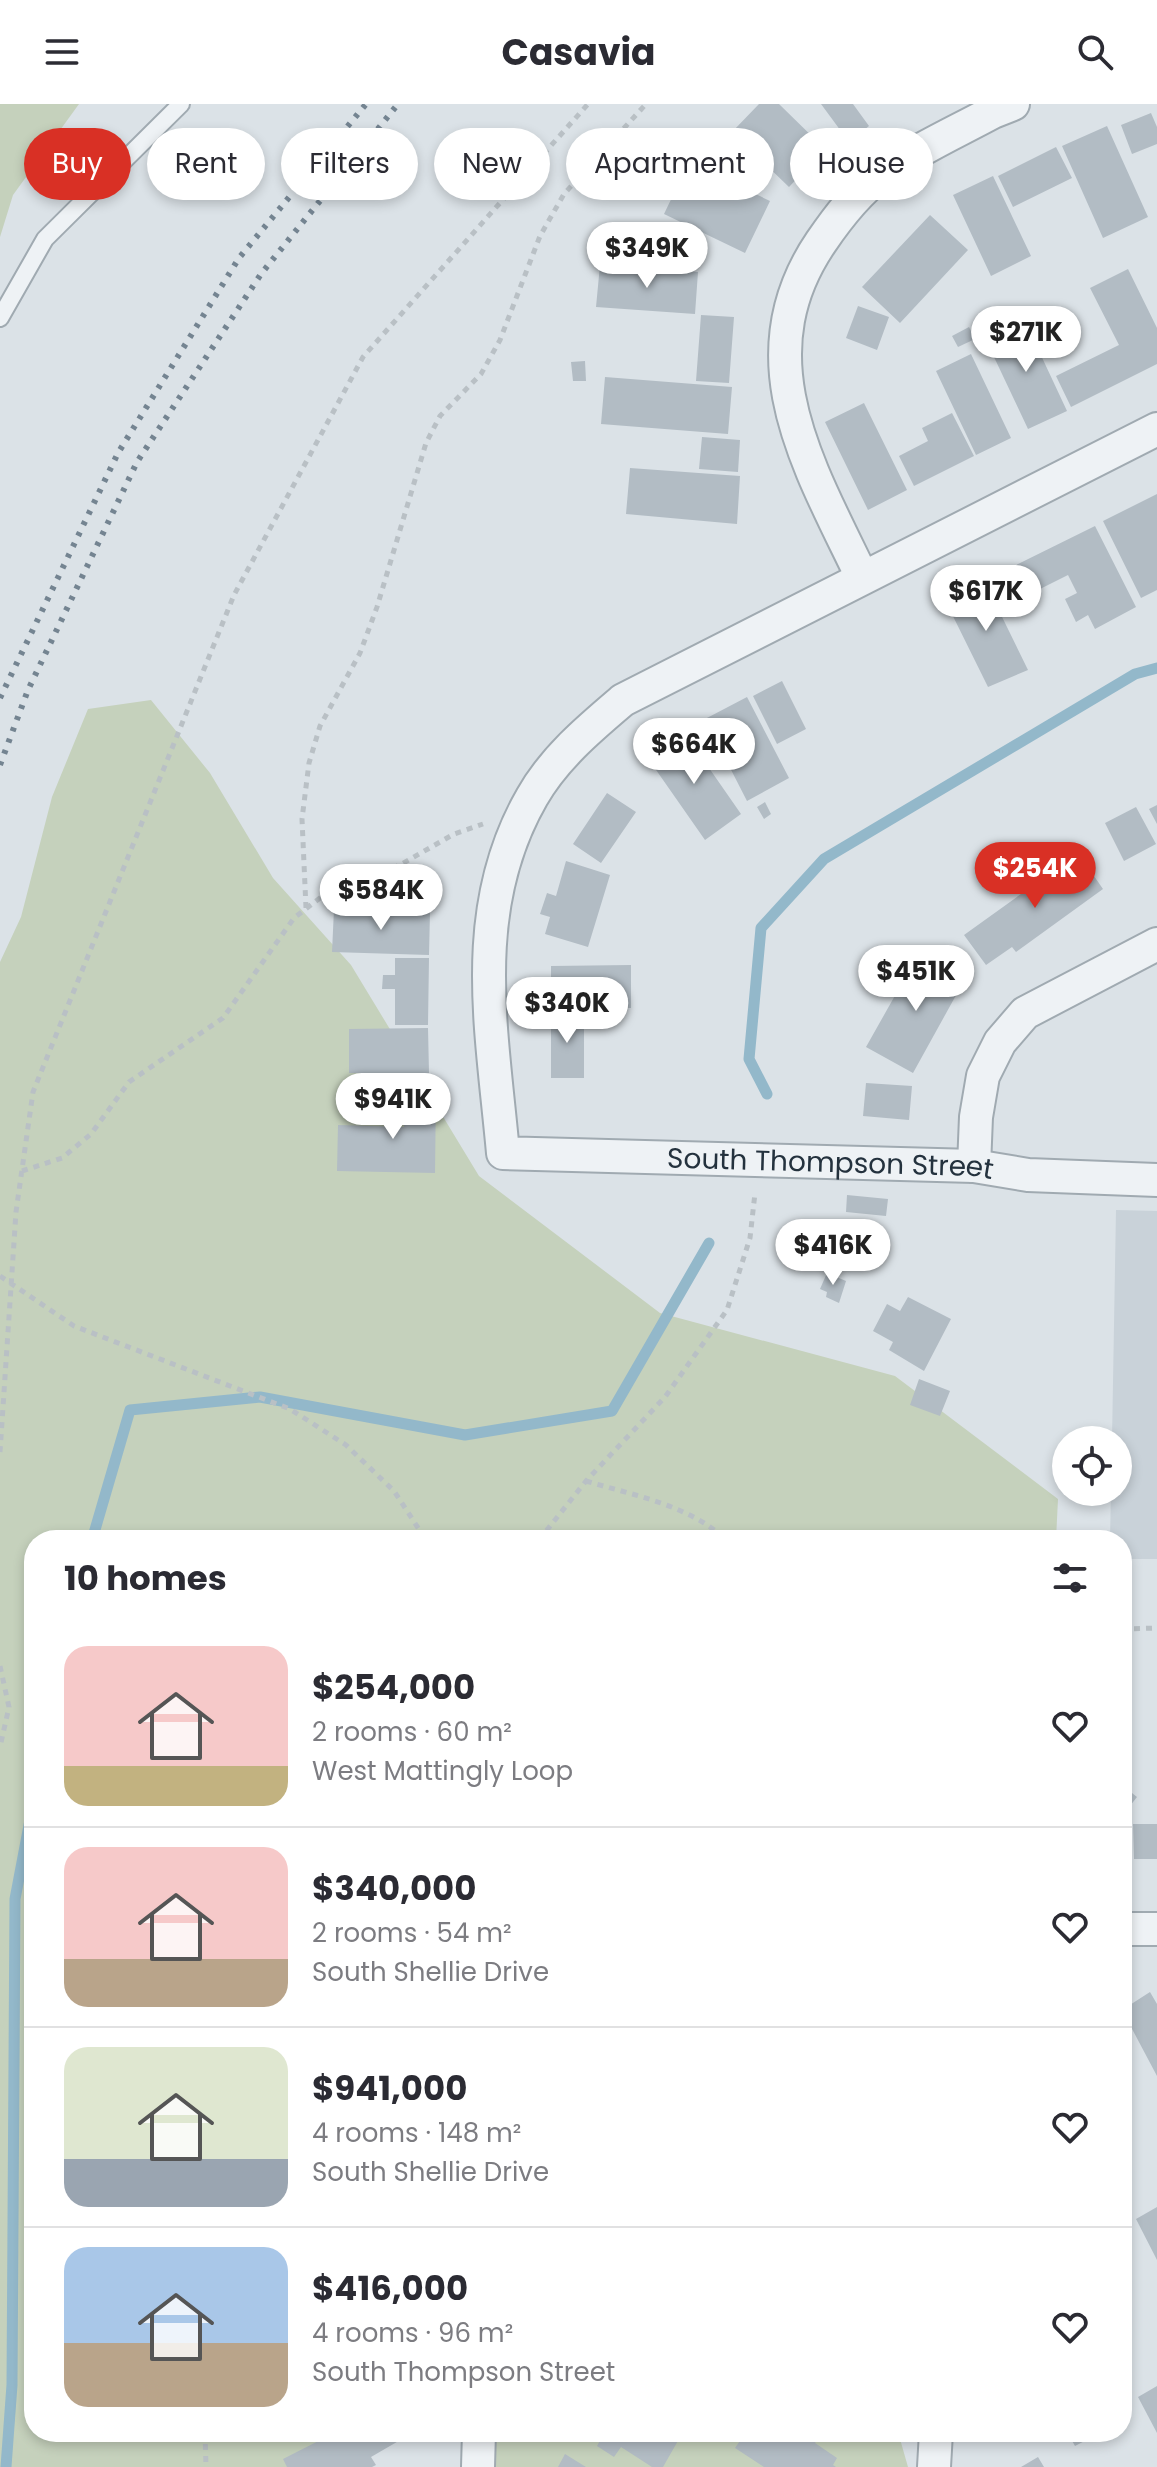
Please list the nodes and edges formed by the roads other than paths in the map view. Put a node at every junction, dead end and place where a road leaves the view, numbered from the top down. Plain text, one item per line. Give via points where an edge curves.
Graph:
1 (181, 104) edge
2 (1013, 104) edge
3 (0, 318) edge
4 (1157, 429) edge
5 (862, 577) junction
6 (1157, 944) edge
7 (974, 1166) junction
8 (1157, 1180) edge
9 (1132, 1929) edge
10 (1157, 1929) edge
11 (479, 2442) edge
12 (935, 2442) edge
13 (478, 2467) edge
14 (934, 2467) edge

1 - 3 lane via 45,239
2 - 5 street via 880,176 843,210 796,290 786,339 787,393 802,449
4 - 5 street
5 - 7 street, South Thompson Street via 623,700 584,733 533,795 492,906 491,1018 503,1153
6 - 7 street via 1025,1013 1000,1042 983,1076
7 - 8 street, South Thompson Street via 1028,1175
9 - 10 street
11 - 13 street
12 - 14 street

